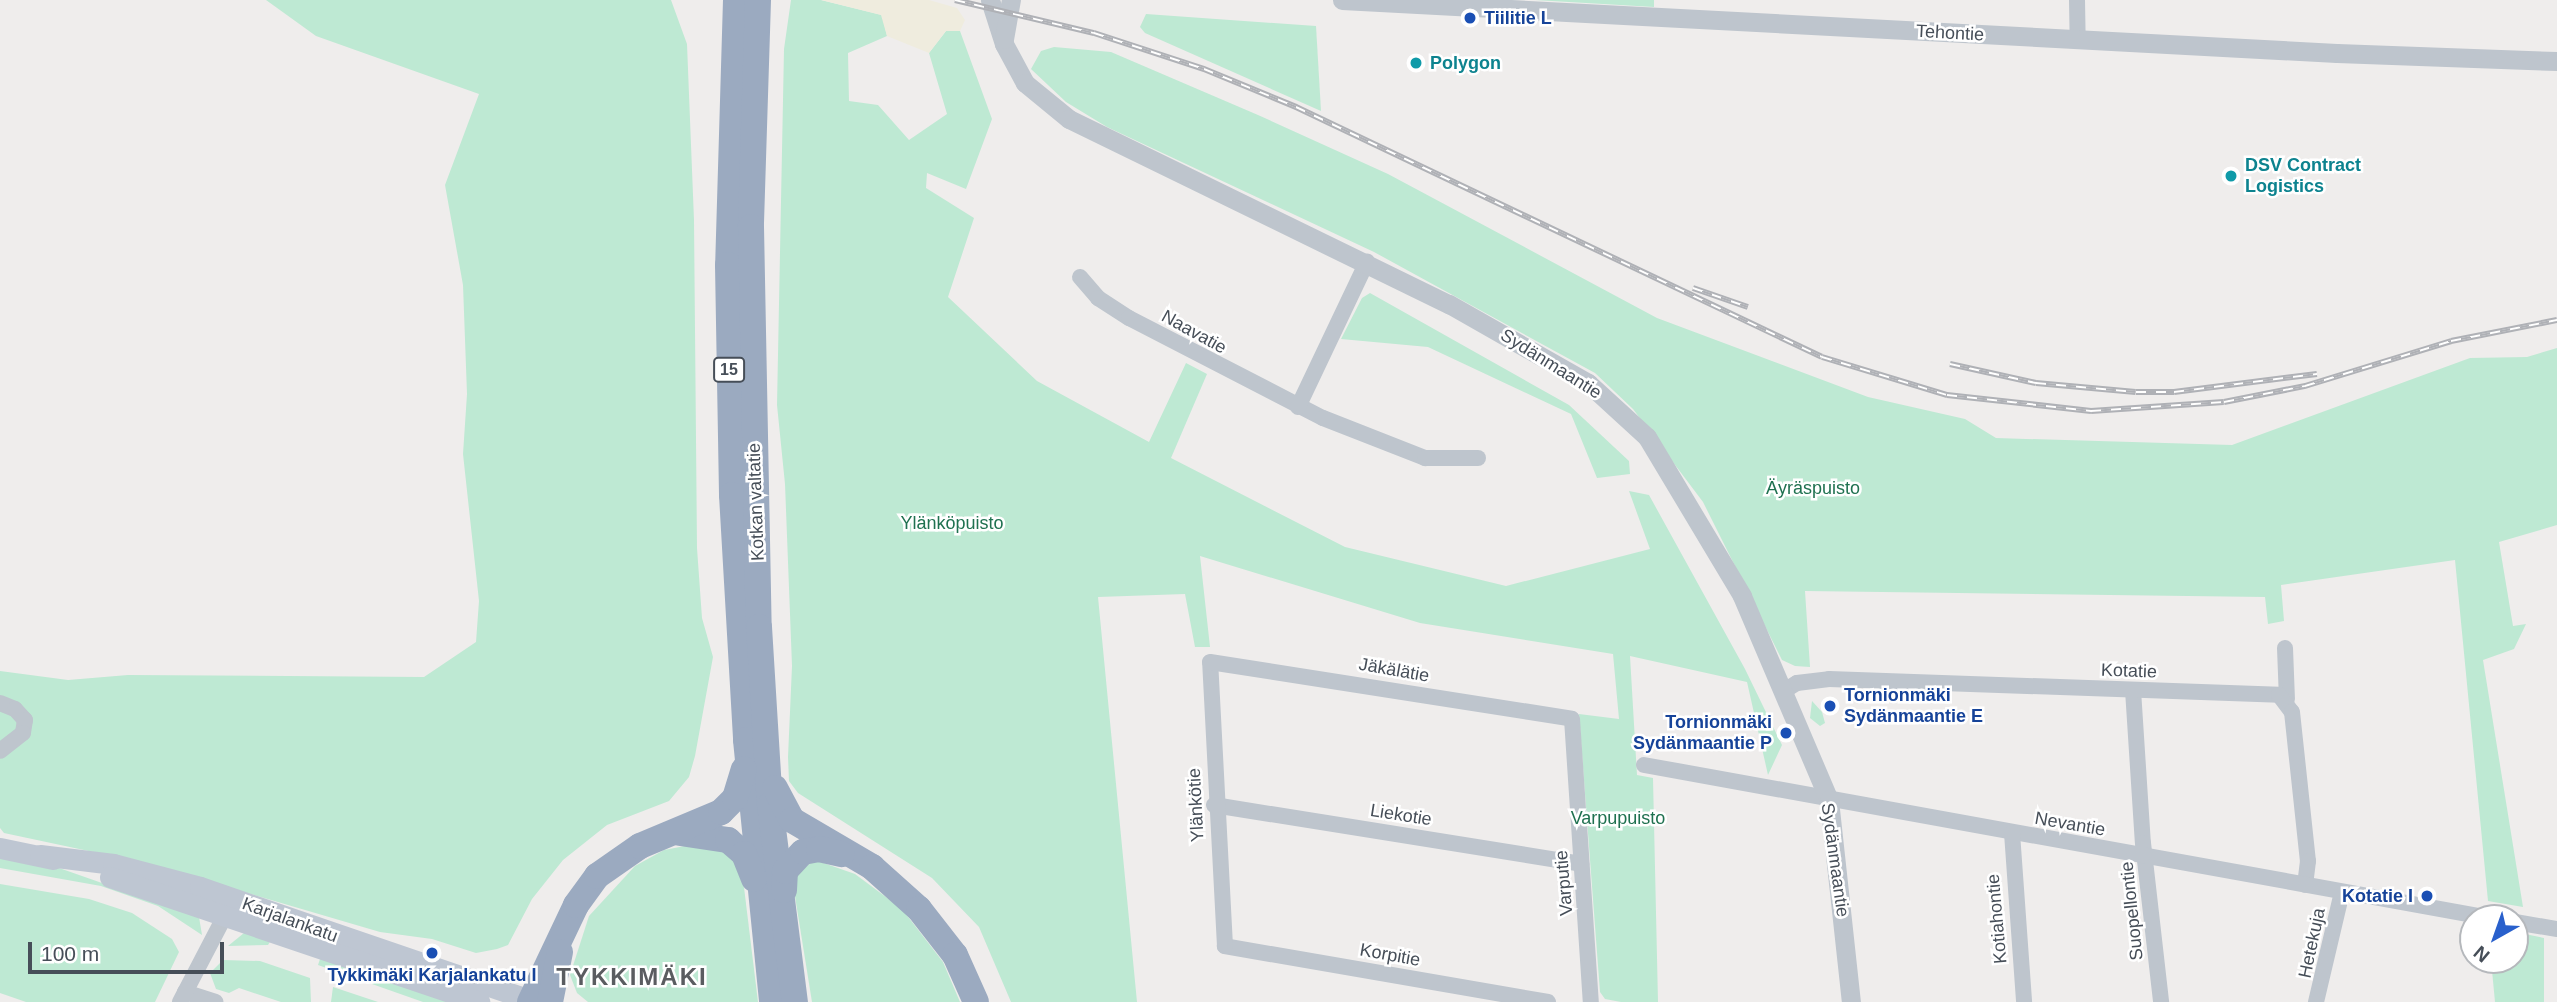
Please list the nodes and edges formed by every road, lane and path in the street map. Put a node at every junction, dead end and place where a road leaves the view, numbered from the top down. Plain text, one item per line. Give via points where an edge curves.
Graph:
1 (736, 0) edge
2 (758, 0) edge
3 (990, 0) edge
4 (1011, 0) edge
5 (1342, 0) edge
6 (2077, 0) edge
7 (1399, 2) edge
8 (2078, 39) junction
9 (1004, 44) junction
10 (2557, 61) edge
11 (1367, 262) junction
12 (1080, 277) dead end
13 (1298, 407) junction
14 (1478, 458) dead end
15 (2285, 648) dead end
16 (1210, 662) joint
17 (1784, 691) junction
18 (2133, 691) junction
19 (2287, 699) junction
20 (0, 703) edge
21 (1572, 719) joint
22 (765, 721) junction
23 (746, 740) junction
24 (0, 751) edge
25 (1644, 765) dead end
26 (1829, 800) junction
27 (1214, 805) junction
28 (678, 833) junction
29 (2012, 833) junction
30 (0, 848) edge
31 (852, 857) junction
32 (2147, 857) junction
33 (1581, 864) junction
34 (2305, 885) junction
35 (2342, 892) junction
36 (229, 908) junction
37 (2459, 913) edge
38 (773, 916) junction
39 (2529, 924) edge
40 (2557, 929) edge
41 (1225, 946) joint
42 (973, 996) edge
43 (182, 997) edge
44 (215, 1002) edge
45 (479, 1002) edge
46 (537, 1002) edge
47 (772, 1002) edge
48 (795, 1002) edge
49 (1548, 1002) edge
50 (1591, 1002) edge
51 (1851, 1002) edge
52 (2024, 1002) edge
53 (2161, 1002) edge
54 (2316, 1002) edge

1 - 23 highway, Kotkan valtatie / 15 via 729,343 735,576
2 - 22 highway, Kotkan valtatie / 15 via 752,352
3 - 9 street, Sydänmaantie
4 - 9 street
5 - 7 street, Tehontie
6 - 8 street
7 - 8 street, Tehontie
8 - 10 street, Tehontie
9 - 11 street, Sydänmaantie via 1025,83 1069,119
11 - 13 street
11 - 17 street, Sydänmaantie via 1588,383 1647,437 1742,596
12 - 13 street, Naavatie via 1098,298 1129,318
13 - 14 street, Naavatie via 1425,458
15 - 19 street
16 - 21 street, Jäkälätie
16 - 27 street, Ylänkötie
17 - 18 street, Kotatie via 1797,683 1829,679
17 - 26 street, Sydänmaantie
18 - 19 street, Kotatie via 2270,694
18 - 32 street, Suopellontie
19 - 34 street via 2308,861
20 - 24 street via 25,720 23,733
21 - 33 street, Varputie
22 - 31 highway via 776,792 785,812 803,829
22 - 38 highway, Kotkan valtatie / 15
23 - 28 highway via 743,777 735,798 721,812
23 - 38 highway, Kotkan valtatie / 15
25 - 26 street, Nevantie
26 - 29 street, Nevantie
26 - 51 street, Sydänmaantie
27 - 33 street, Liekotie
27 - 41 street, Ylänkötie
28 - 38 highway via 715,835 736,845
28 - 46 highway via 640,846 610,865 585,890 568,920
29 - 32 street, Nevantie
29 - 52 street, Kotiahontie
30 - 36 main road, Karjalankatu
31 - 38 highway via 819,849 795,857 785,871
31 - 42 highway via 886,878 928,918
32 - 34 street, Nevantie
32 - 53 street, Suopellontie
33 - 50 street, Varputie
34 - 35 street, Nevantie
35 - 37 street, Nevantie
35 - 54 street, Hetekuja
36 - 43 street
36 - 45 main road, Karjalankatu
36 - 46 main road, Karjalankatu
38 - 47 highway, Kotkan valtatie / 15
38 - 48 highway, Kotkan valtatie / 15
39 - 40 street
41 - 49 street, Korpitie
43 - 44 street

